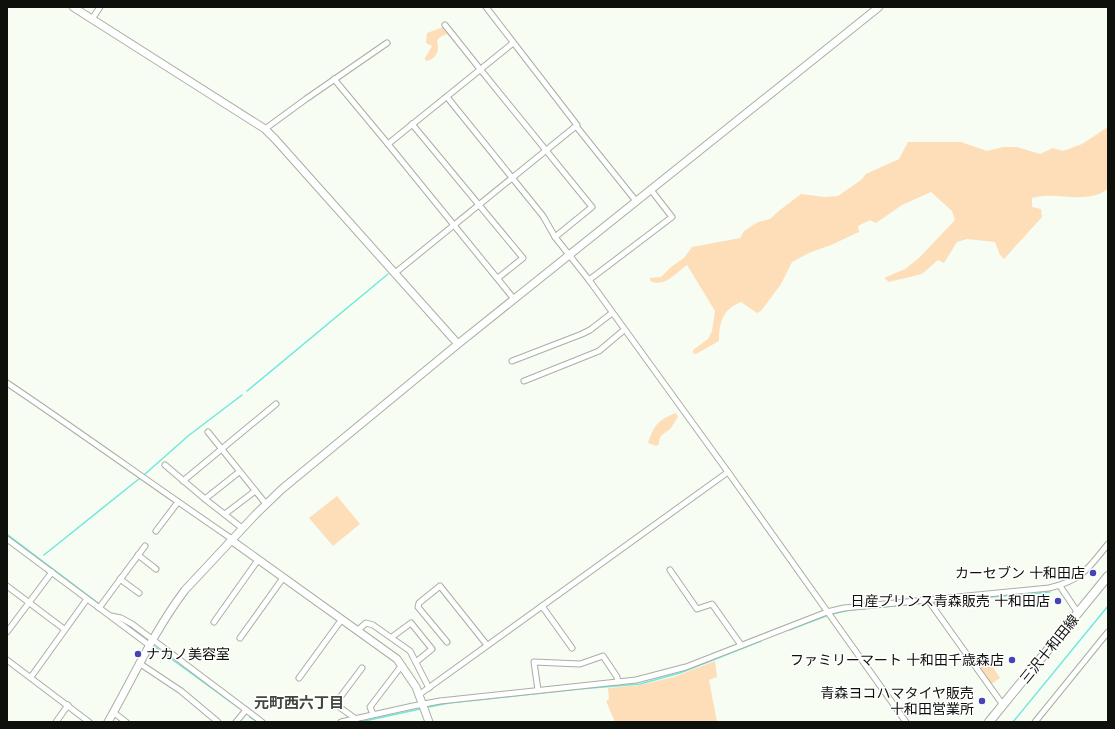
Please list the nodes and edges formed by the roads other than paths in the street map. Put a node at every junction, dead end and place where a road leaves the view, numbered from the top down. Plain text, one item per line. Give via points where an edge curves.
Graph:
1 (73, 7) edge
2 (100, 7) edge
3 (486, 7) edge
4 (879, 7) edge
5 (92, 19) junction
6 (445, 25) dead end
7 (387, 43) dead end
8 (513, 43) junction
9 (480, 69) junction
10 (334, 79) junction
11 (447, 97) junction
12 (412, 124) junction
13 (576, 126) junction
14 (265, 129) junction
15 (388, 144) junction
16 (546, 150) junction
17 (512, 178) junction
18 (651, 190) junction
19 (636, 201) junction
20 (478, 205) junction
21 (454, 225) junction
22 (555, 237) junction
23 (570, 255) junction
24 (395, 273) junction
25 (498, 278) junction
26 (589, 280) junction
27 (514, 299) junction
28 (612, 313) junction
29 (624, 330) junction
30 (458, 344) junction
31 (512, 361) dead end
32 (524, 381) dead end
33 (7, 383) edge
34 (276, 404) dead end
35 (208, 432) dead end
36 (221, 450) junction
37 (165, 465) dead end
38 (239, 472) junction
39 (728, 472) junction
40 (183, 481) junction
41 (255, 491) junction
42 (205, 499) junction
43 (178, 502) junction
44 (266, 504) junction
45 (225, 514) junction
46 (242, 528) junction
47 (156, 531) dead end
48 (7, 539) edge
49 (231, 540) junction
50 (1108, 544) edge
51 (145, 546) dead end
52 (138, 555) junction
53 (258, 560) junction
54 (156, 569) dead end
55 (670, 570) dead end
56 (52, 572) junction
57 (1108, 576) edge
58 (283, 578) junction
59 (120, 579) junction
60 (7, 586) edge
61 (1060, 586) junction
62 (139, 594) dead end
63 (87, 599) junction
64 (928, 600) junction
65 (28, 602) junction
66 (542, 606) junction
67 (99, 608) junction
68 (827, 612) junction
69 (1078, 613) junction
70 (342, 619) junction
71 (214, 622) dead end
72 (64, 629) junction
73 (358, 630) junction
74 (7, 632) edge
75 (1108, 632) edge
76 (392, 637) junction
77 (240, 638) dead end
78 (447, 642) dead end
79 (151, 643) junction
80 (487, 645) junction
81 (741, 645) junction
82 (572, 648) dead end
83 (7, 660) edge
84 (416, 662) junction
85 (139, 663) junction
86 (402, 665) junction
87 (362, 668) dead end
88 (31, 677) junction
89 (299, 678) dead end
90 (618, 682) junction
91 (429, 688) junction
92 (538, 690) junction
93 (420, 694) junction
94 (423, 704) junction
95 (68, 705) junction
96 (1003, 705) junction
97 (246, 710) junction
98 (113, 712) junction
99 (373, 714) junction
100 (356, 719) junction
101 (56, 722) edge
102 (89, 722) edge
103 (108, 722) edge
104 (126, 722) edge
105 (218, 722) edge
106 (236, 722) edge
107 (262, 722) edge
108 (342, 722) edge
109 (429, 722) edge
110 (906, 722) edge
111 (989, 722) edge
112 (1034, 722) edge

1 - 5 street
2 - 5 street
3 - 8 street
4 - 18 street
5 - 14 street
6 - 9 street
7 - 10 street
8 - 9 street
8 - 13 street
9 - 11 street
9 - 16 street
10 - 14 street
10 - 15 street
11 - 12 street
11 - 17 street
12 - 15 street
12 - 20 street
13 - 16 street
13 - 19 street
14 - 24 street
15 - 21 street
16 - 17 street
16 - 22 street via 592,206
17 - 20 street
17 - 22 street via 543,216
18 - 19 street
18 - 26 street via 672,217
19 - 23 street
20 - 21 street
20 - 25 street via 523,258
21 - 24 street
21 - 25 street
22 - 23 street
23 - 26 street
23 - 27 street
24 - 30 street
25 - 27 street
26 - 28 street
27 - 30 street
28 - 29 street
28 - 31 street via 582,334
29 - 32 street via 599,351
29 - 39 street
30 - 44 street
33 - 43 street
34 - 36 street
35 - 36 street
36 - 38 street
36 - 40 street
37 - 40 street
38 - 41 street
38 - 42 street
39 - 66 street
39 - 68 street
40 - 42 street
41 - 44 street
41 - 45 street
42 - 45 street
43 - 47 street
43 - 49 street
44 - 46 street
45 - 46 street
46 - 49 street
48 - 56 street
49 - 53 street
49 - 79 street via 185,590
50 - 61 street via 1085,572
51 - 52 street
52 - 54 street
52 - 59 street
53 - 58 street
53 - 71 street
55 - 81 street via 697,609 712,604
56 - 63 street
56 - 65 street
57 - 69 main road, 三沢十和田線
58 - 70 street
58 - 77 street
59 - 62 street
59 - 67 street
60 - 65 street
61 - 64 street
61 - 69 street
63 - 67 street
63 - 72 street
64 - 68 street
64 - 96 street
65 - 72 street
65 - 74 street
66 - 80 street
66 - 82 street
67 - 79 street
68 - 81 street
68 - 110 street
69 - 96 main road, 三沢十和田線
70 - 73 street
70 - 89 street
72 - 88 street
73 - 76 street via 366,623
73 - 86 street
75 - 112 street
76 - 84 street via 410,651
76 - 84 street via 411,623 432,649
78 - 80 street via 418,607 419,603 440,586
79 - 85 street
79 - 97 street
80 - 91 street
81 - 90 street via 672,672
83 - 88 street
84 - 91 street
85 - 98 street
85 - 105 street via 181,691
86 - 93 street
86 - 99 street via 370,707
87 - 100 street via 335,704
88 - 95 street
90 - 92 street
90 - 92 street via 603,656 580,664 534,662
91 - 93 street
92 - 94 street
93 - 94 street
94 - 99 street
94 - 109 street
95 - 101 street
95 - 102 street
96 - 111 main road, 三沢十和田線
97 - 106 street
97 - 107 street
98 - 103 street
98 - 104 street
99 - 100 street
100 - 108 street

